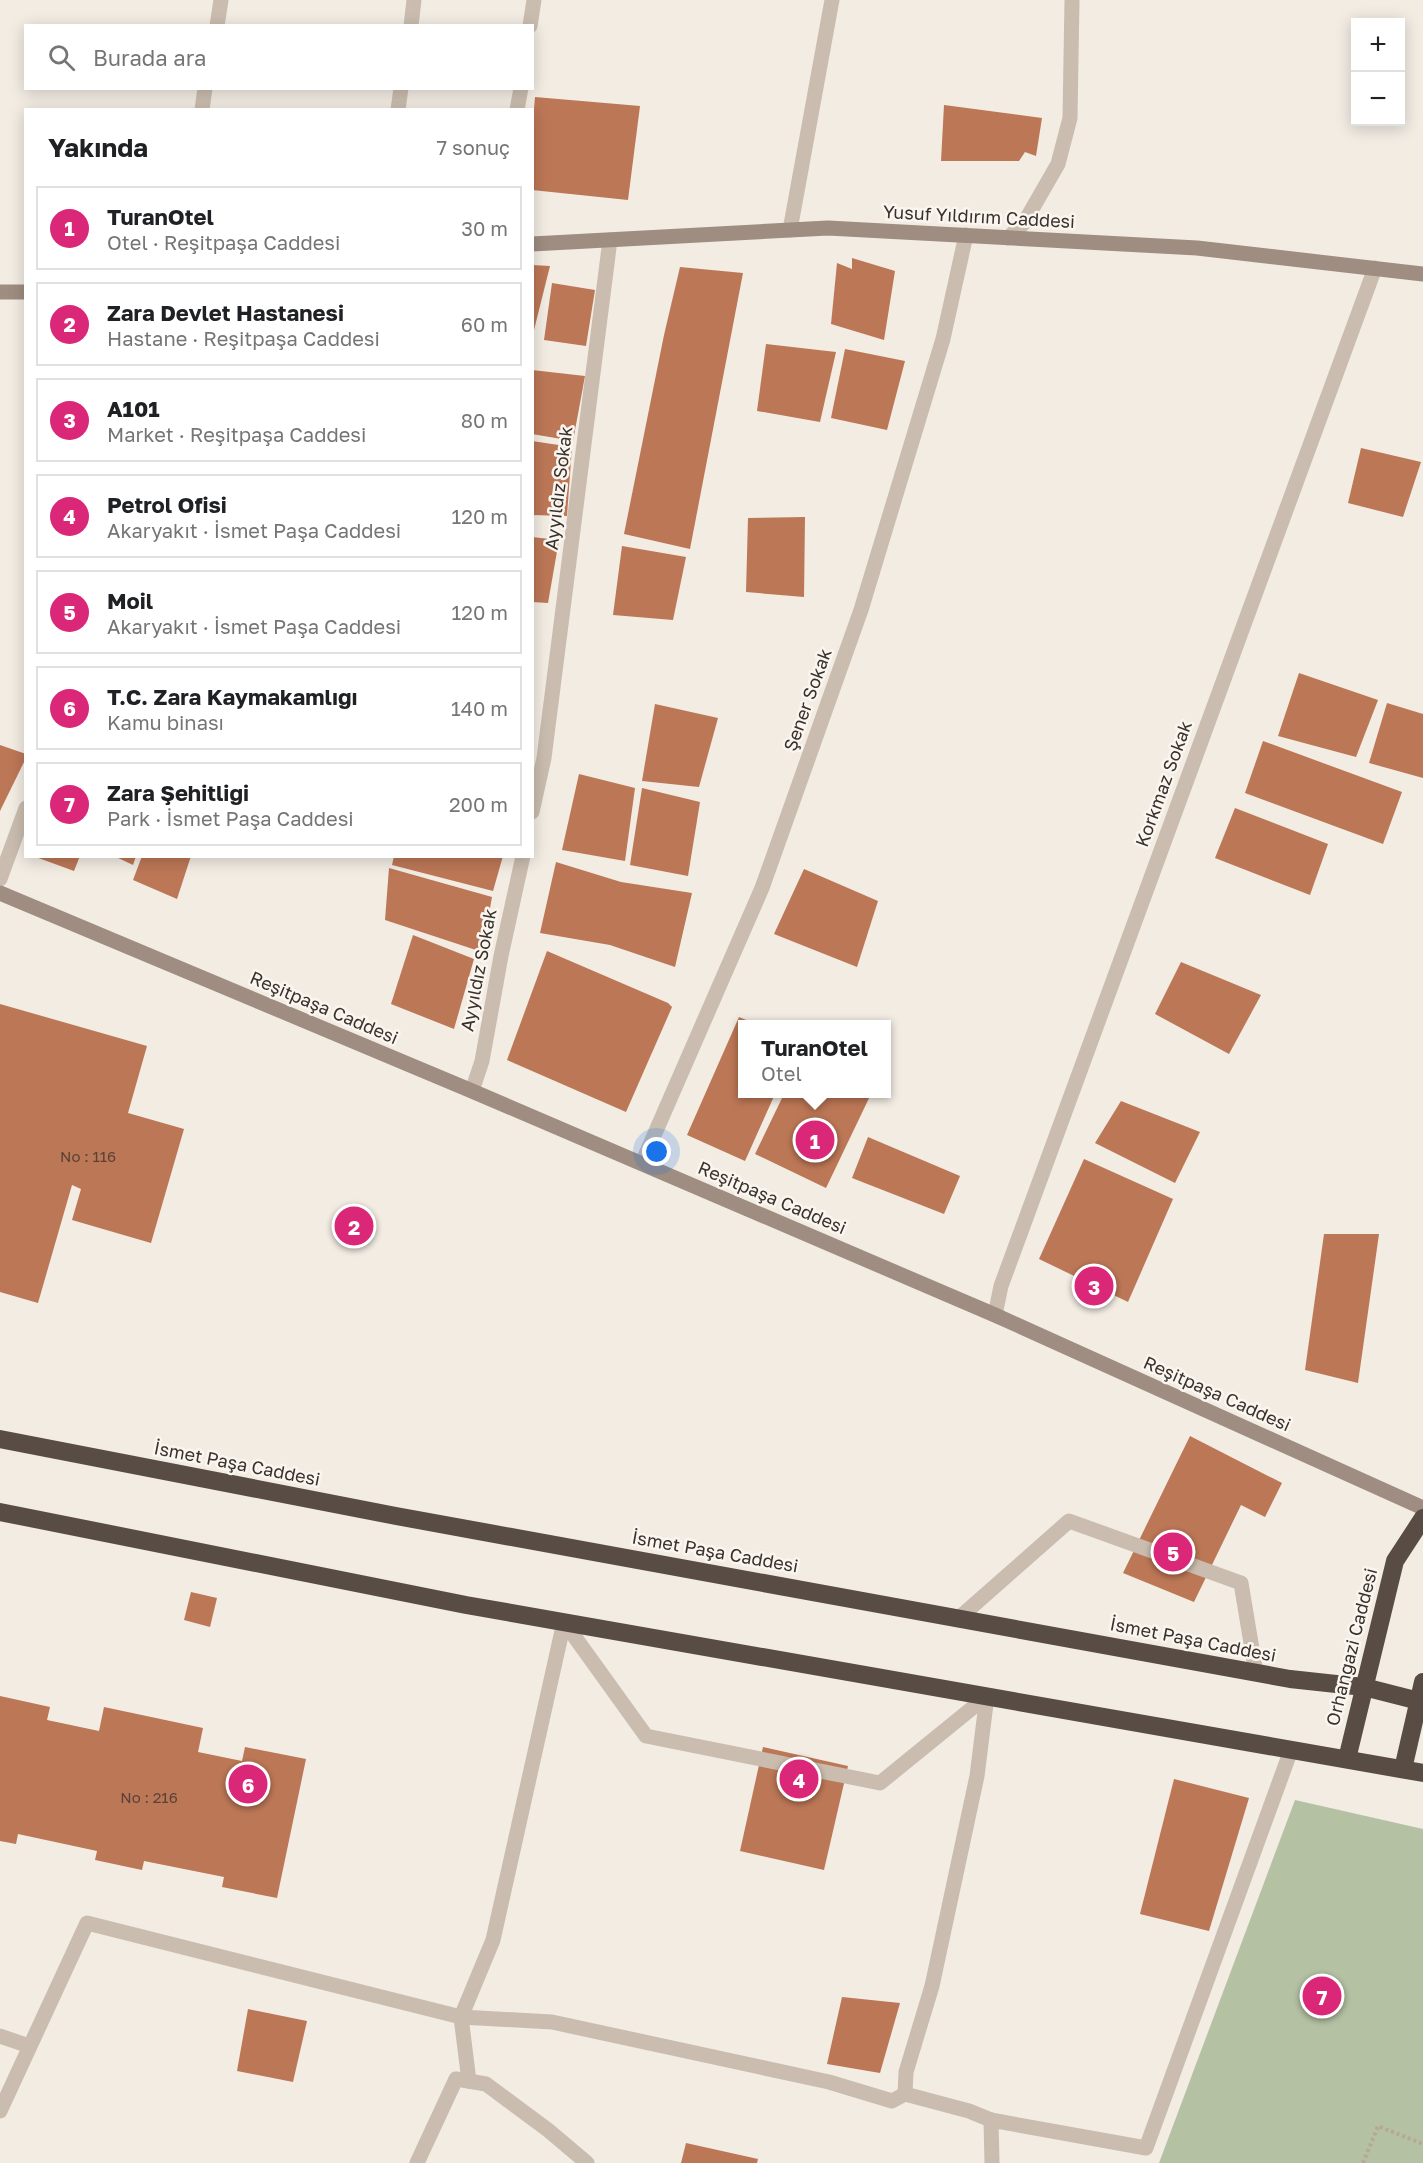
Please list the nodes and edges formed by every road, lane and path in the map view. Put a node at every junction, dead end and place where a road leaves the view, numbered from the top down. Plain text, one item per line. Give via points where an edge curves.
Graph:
1 (221, 0) edge
2 (414, 0) edge
3 (534, 0) edge
4 (832, 0) edge
5 (1072, 0) edge
6 (217, 24) edge
7 (411, 24) edge
8 (530, 24) edge
9 (205, 90) edge
10 (401, 90) edge
11 (520, 90) edge
12 (201, 108) edge
13 (398, 108) edge
14 (517, 108) edge
15 (790, 230) junction
16 (966, 235) junction
17 (1008, 238) junction
18 (610, 240) junction
19 (534, 244) edge
20 (1375, 268) junction
21 (1423, 274) edge
22 (0, 292) edge
23 (24, 292) edge
24 (534, 803) edge
25 (24, 813) edge
26 (523, 858) edge
27 (0, 879) edge
28 (0, 893) edge
29 (472, 1090) junction
30 (642, 1163) junction
31 (995, 1315) junction
32 (0, 1439) edge
33 (1423, 1508) edge
34 (0, 1512) edge
35 (1423, 1518) edge
36 (959, 1618) junction
37 (564, 1622) junction
38 (1256, 1673) junction
39 (1423, 1682) edge
40 (1364, 1687) junction
41 (987, 1696) junction
42 (1421, 1701) edge
43 (1291, 1750) junction
44 (1347, 1759) junction
45 (1403, 1769) junction
46 (1423, 1773) edge
47 (461, 2017) junction
48 (0, 2036) edge
49 (28, 2046) junction
50 (469, 2081) junction
51 (905, 2094) junction
52 (0, 2111) edge
53 (991, 2120) junction
54 (1423, 2144) edge
55 (417, 2163) edge
56 (587, 2163) edge
57 (992, 2163) edge
58 (1363, 2163) edge

1 - 6 street
2 - 7 street
3 - 8 street
4 - 15 street
5 - 17 street via 1070,118 1058,164 1024,223
9 - 12 street
10 - 13 street
11 - 14 street
15 - 16 main road, Yusuf Yıldırım Caddesi via 828,228
15 - 18 main road, Yusuf Yıldırım Caddesi
16 - 17 main road, Yusuf Yıldırım Caddesi
16 - 30 street, Şener Sokak via 943,339 861,610 762,888
17 - 20 main road, Yusuf Yıldırım Caddesi via 1197,248
18 - 19 main road, Yusuf Yıldırım Caddesi
18 - 24 street, Ayyıldız Sokak via 544,758
20 - 21 main road, Yusuf Yıldırım Caddesi
20 - 31 street, Korkmaz Sokak via 1001,1286
22 - 23 main road
25 - 27 street
26 - 29 street, Ayyıldız Sokak via 482,1060
28 - 29 main road, Reşitpaşa Caddesi
29 - 30 main road, Reşitpaşa Caddesi
30 - 31 main road, Reşitpaşa Caddesi
31 - 33 main road, Reşitpaşa Caddesi
32 - 36 highway, İsmet Paşa Caddesi via 396,1516
34 - 37 highway
35 - 40 highway, Orhangazi Caddesi via 1395,1561
36 - 38 highway, İsmet Paşa Caddesi
36 - 38 street via 1069,1521 1241,1583
37 - 41 highway
37 - 41 street via 646,1736 880,1783
37 - 47 street via 493,1940
38 - 40 highway, İsmet Paşa Caddesi
39 - 42 highway
40 - 42 highway, İsmet Paşa Caddesi
40 - 44 highway, Orhangazi Caddesi
41 - 43 highway
41 - 51 street via 977,1776 932,1986 906,2072
42 - 45 highway
43 - 44 highway
43 - 53 street via 1146,2148
44 - 45 highway
45 - 46 highway
47 - 49 street via 87,1923
47 - 50 street
47 - 51 street via 552,2022 829,2082 892,2101
48 - 49 street
49 - 52 street
50 - 55 street via 456,2079
50 - 56 street via 486,2084
51 - 53 street
53 - 57 street
54 - 58 path via 1378,2126

